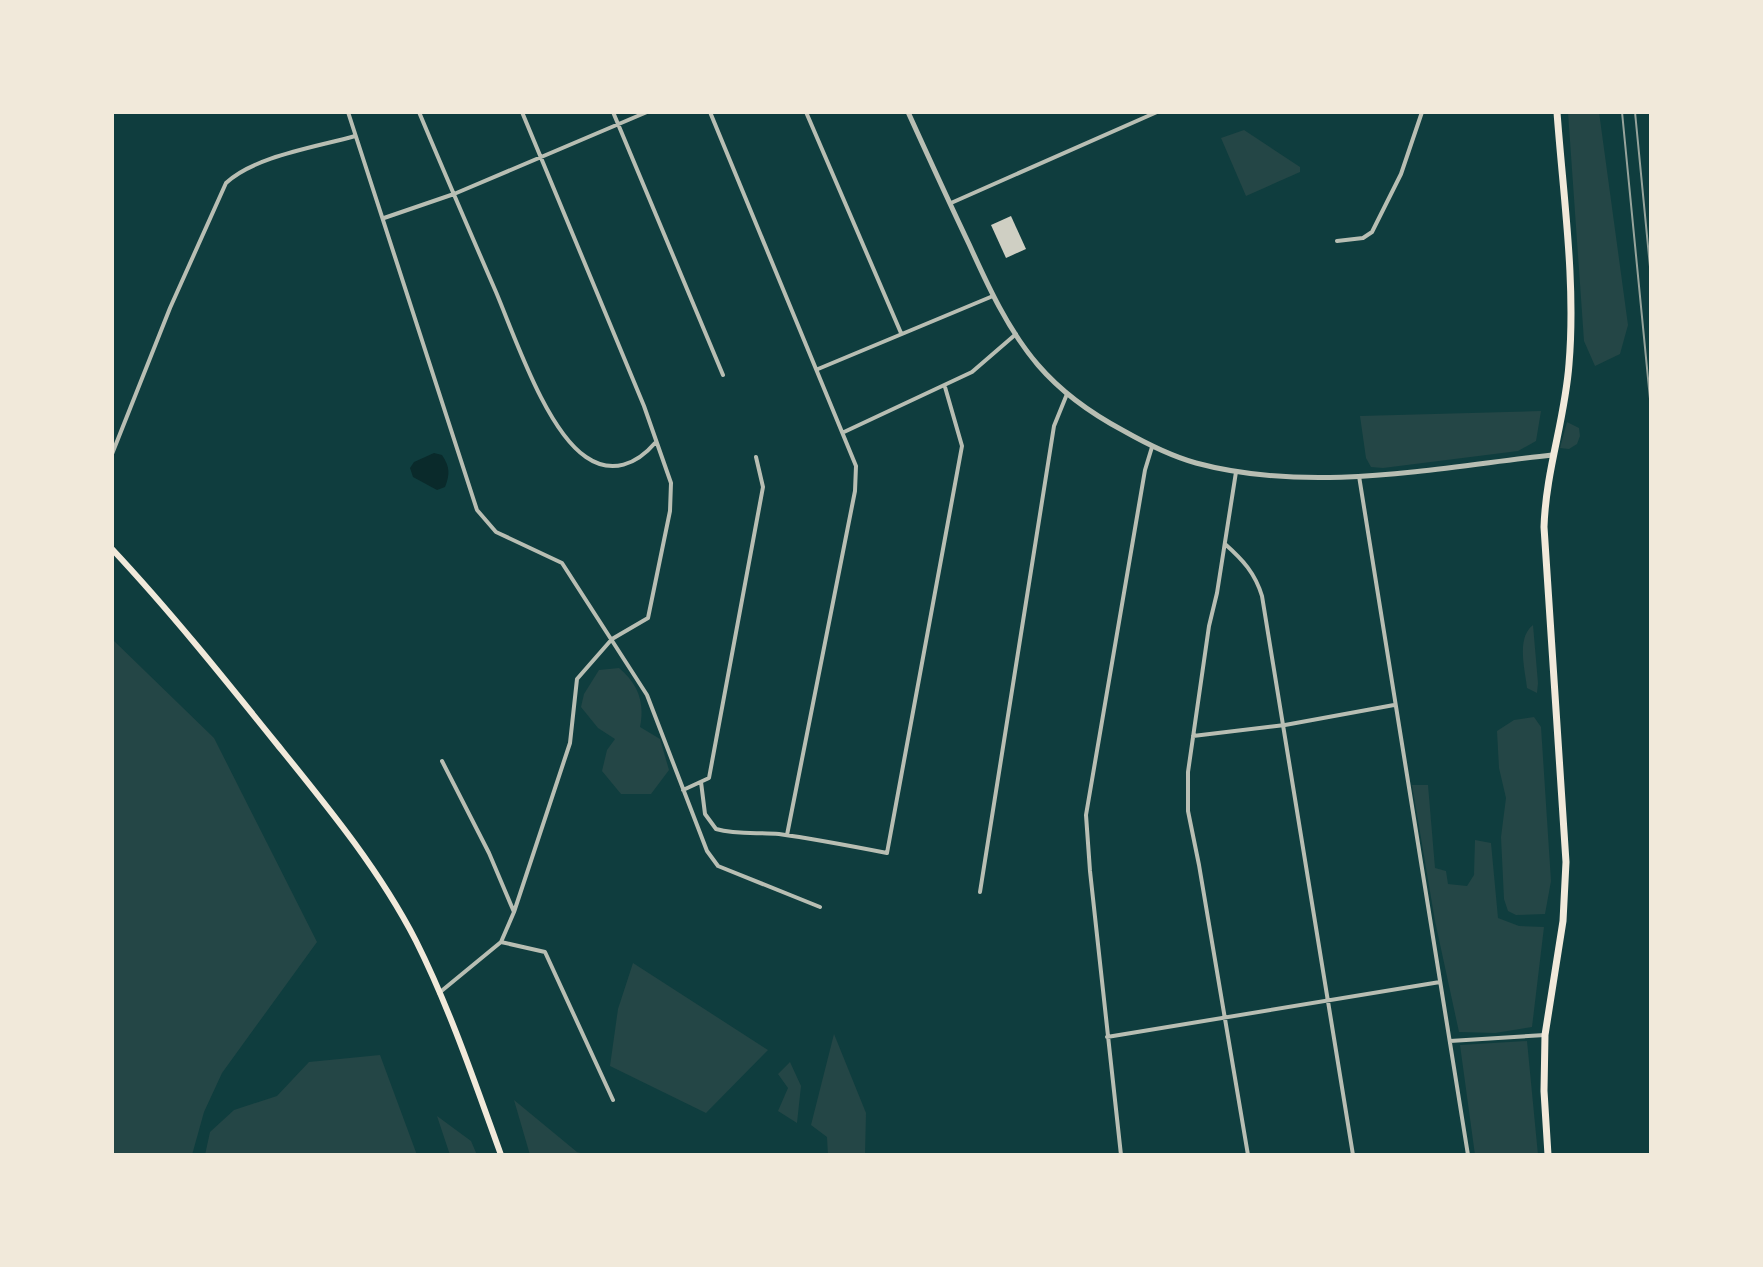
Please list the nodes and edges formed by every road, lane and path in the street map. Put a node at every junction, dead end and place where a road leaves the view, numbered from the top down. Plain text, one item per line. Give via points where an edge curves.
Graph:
1 (348, 112) edge
2 (419, 112) edge
3 (522, 112) edge
4 (613, 112) edge
5 (647, 112) edge
6 (710, 112) edge
7 (806, 112) edge
8 (908, 112) edge
9 (1157, 112) edge
10 (1422, 112) edge
11 (1557, 112) edge
12 (618, 124) junction
13 (355, 136) junction
14 (540, 159) junction
15 (454, 194) junction
16 (950, 204) junction
17 (384, 218) junction
18 (1337, 241) dead end
19 (993, 296) junction
20 (901, 333) junction
21 (1016, 334) junction
22 (817, 370) junction
23 (723, 375) dead end
24 (945, 387) junction
25 (1067, 394) junction
26 (844, 432) junction
27 (655, 443) junction
28 (1152, 447) junction
29 (112, 454) edge
30 (1552, 455) junction
31 (756, 457) dead end
32 (1236, 472) junction
33 (1359, 476) junction
34 (1225, 544) junction
35 (112, 549) edge
36 (612, 639) junction
37 (1394, 705) junction
38 (1285, 725) junction
39 (1193, 736) junction
40 (442, 761) dead end
41 (701, 782) junction
42 (683, 790) junction
43 (787, 835) junction
44 (980, 892) dead end
45 (820, 907) dead end
46 (514, 912) junction
47 (501, 942) junction
48 (1440, 982) junction
49 (439, 993) junction
50 (1329, 1001) junction
51 (1224, 1019) junction
52 (1545, 1035) junction
53 (1107, 1037) junction
54 (1450, 1041) junction
55 (613, 1100) dead end
56 (501, 1155) edge
57 (1121, 1155) edge
58 (1248, 1155) edge
59 (1353, 1155) edge
60 (1468, 1155) edge
61 (1548, 1155) edge

1 - 13 street
2 - 15 street
3 - 14 street
4 - 12 street
5 - 12 street
6 - 22 street
7 - 20 street
8 - 16 street
9 - 16 street
10 - 18 street via 1401,174 1372,232
11 - 30 main road via 1570,339 1567,389
12 - 14 street
12 - 23 street
13 - 17 street
13 - 29 street via 257,164 226,183
14 - 15 street
14 - 27 street
15 - 17 street
15 - 27 street via 538,392 565,436 586,457 624,467
16 - 19 street
17 - 36 street via 477,510 496,532 562,563
19 - 20 street
19 - 21 street
20 - 22 street
21 - 24 street via 972,372
21 - 25 street via 1037,365
22 - 26 street
24 - 26 street
24 - 43 street via 962,446 887,853
25 - 28 street
25 - 44 street via 1054,426
26 - 43 street via 856,466 855,491
27 - 36 street via 671,483 670,511 648,618
28 - 32 street
28 - 53 street via 1086,815
30 - 33 street
30 - 52 main road via 1545,502 1546,584 1566,889
31 - 41 street via 763,487 754,545 709,778
32 - 33 street
32 - 34 street
33 - 37 street
34 - 38 street via 1256,577
34 - 39 street
35 - 49 main road via 342,825 397,907
36 - 42 street via 647,695
36 - 46 street via 577,679 570,743
37 - 38 street
37 - 48 street
38 - 39 street
38 - 50 street
39 - 51 street via 1188,811
40 - 46 street
41 - 42 street
41 - 43 street via 705,814 716,829
42 - 45 street via 718,866
46 - 47 street
47 - 49 street
47 - 55 street via 545,952
48 - 50 street
48 - 54 street
49 - 56 main road
50 - 51 street
50 - 59 street
51 - 53 street
51 - 58 street
52 - 54 street
52 - 61 main road
53 - 57 street
54 - 60 street

